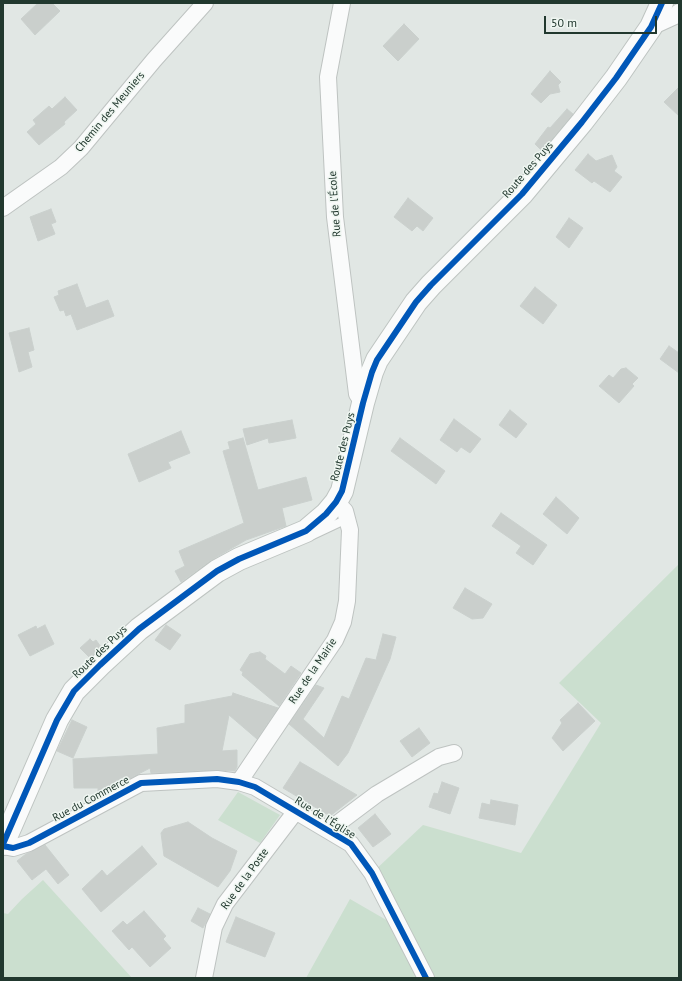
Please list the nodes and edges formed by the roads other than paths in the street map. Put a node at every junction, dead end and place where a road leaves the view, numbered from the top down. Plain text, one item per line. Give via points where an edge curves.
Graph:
1 (205, 3) edge
2 (342, 3) edge
3 (662, 3) edge
4 (679, 12) edge
5 (651, 27) junction
6 (3, 208) edge
7 (363, 404) junction
8 (342, 511) junction
9 (454, 753) dead end
10 (239, 782) junction
11 (296, 811) junction
12 (329, 830) junction
13 (3, 845) edge
14 (204, 978) edge
15 (426, 978) edge

1 - 6 street, Chemin des Meuniers via 81,148 61,167
2 - 7 street, Rue de l'École via 328,76 335,216 357,394
3 - 5 main road, Route des Puys
4 - 5 street
5 - 7 main road, Route des Puys via 616,78 537,176 416,302 378,360
7 - 8 main road, Route des Puys via 344,483
8 - 10 street, Rue de la Mairie via 350,530 348,593 343,622 335,640
8 - 13 main road, Route des Puys via 318,522 306,531 217,571 139,629 100,665 74,691 57,720
9 - 12 street via 439,757 377,794
10 - 11 street, Rue de l'Église via 254,787
10 - 13 street, Rue du Commerce via 217,779 141,783 29,843 13,848
11 - 12 street, Rue de l'Église
11 - 14 street, Rue de la Poste via 225,904 214,927
12 - 15 street, Rue de l'Église via 351,844 372,873

